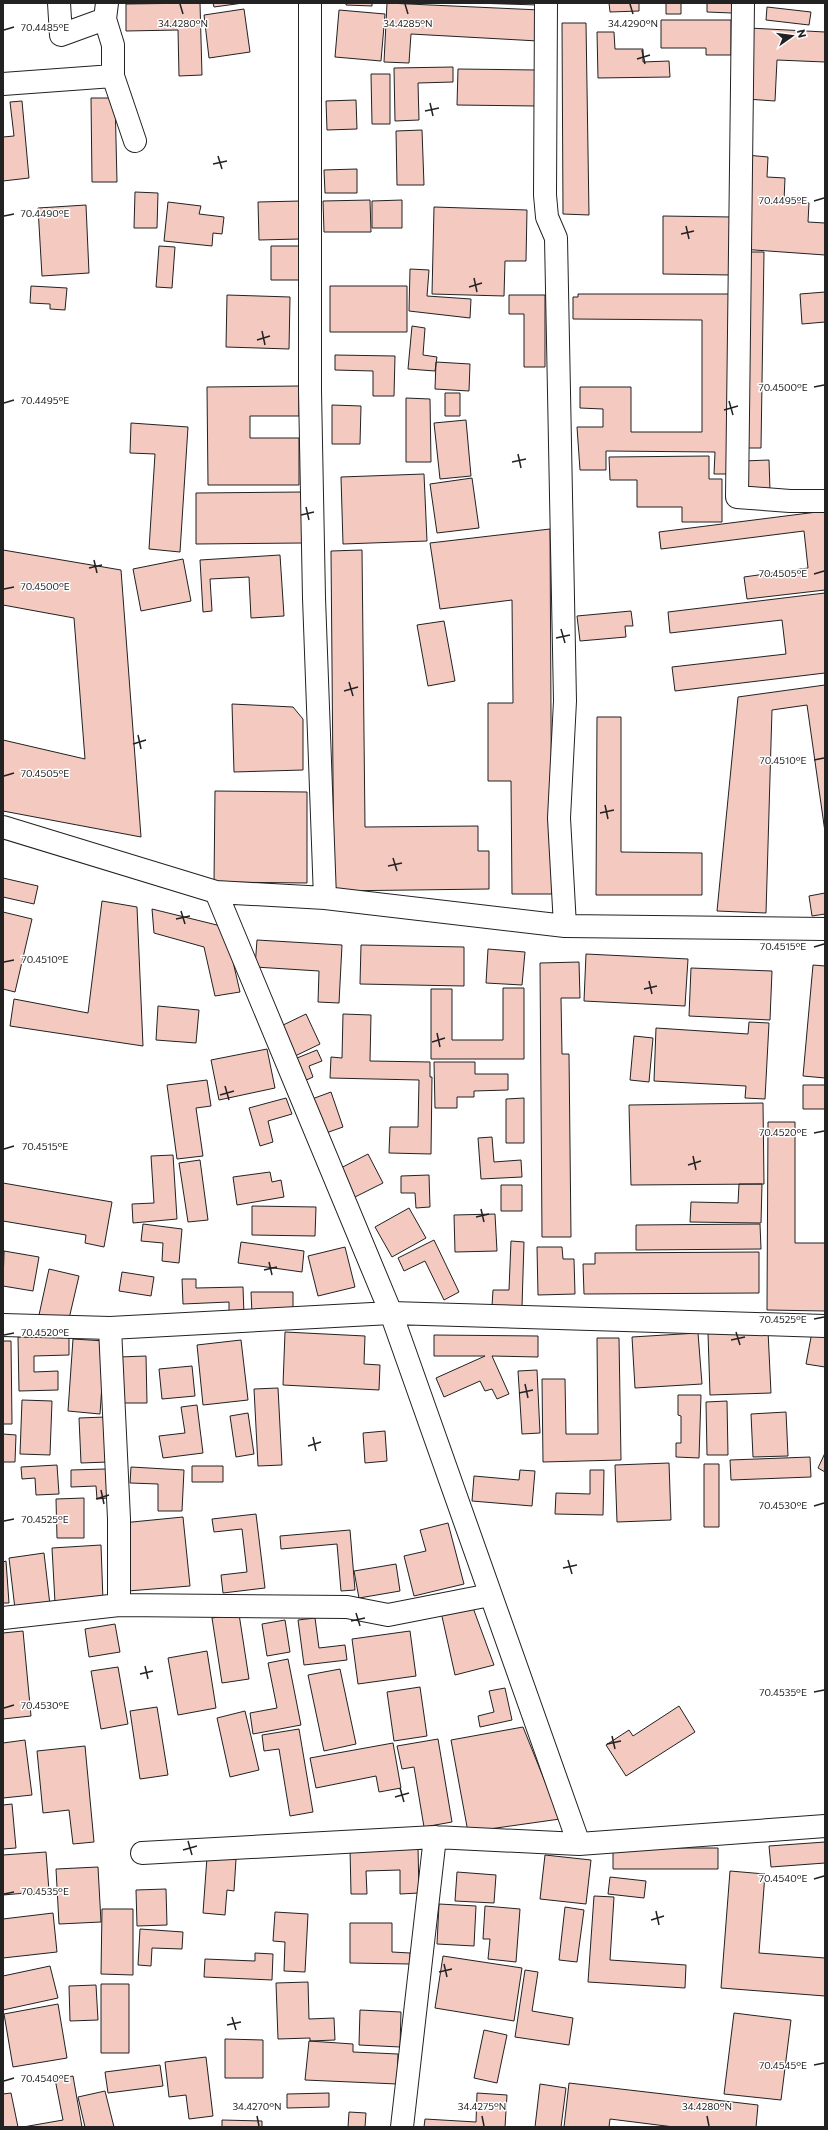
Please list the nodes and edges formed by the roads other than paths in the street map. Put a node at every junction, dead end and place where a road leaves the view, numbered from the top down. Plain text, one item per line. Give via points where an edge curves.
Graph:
1 (59, 3) edge
2 (310, 3) edge
3 (546, 3) edge
4 (743, 3) edge
5 (106, 11) edge
6 (113, 76) junction
7 (3, 84) edge
8 (135, 141) dead end
9 (825, 501) edge
10 (3, 827) edge
11 (216, 892) junction
12 (325, 898) junction
13 (565, 926) junction
14 (825, 929) edge
15 (391, 1313) junction
16 (3, 1325) edge
17 (825, 1326) edge
18 (110, 1328) junction
19 (490, 1595) junction
20 (119, 1605) junction
21 (3, 1618) edge
22 (825, 1826) edge
23 (435, 1837) junction
24 (579, 1844) junction
25 (142, 1853) dead end
26 (402, 2127) edge

1 - 5 street via 61,35
2 - 12 street via 318,290 314,598
3 - 13 street via 545,195 548,216 556,238 565,701 559,818
4 - 9 street via 737,497
5 - 6 street via 113,44
6 - 7 street
6 - 8 street
10 - 11 street
11 - 12 street
11 - 15 street
12 - 13 street
13 - 14 street
15 - 17 street
15 - 18 street
15 - 19 street
16 - 18 street
18 - 20 street
19 - 20 street via 388,1615 347,1607
19 - 24 street
20 - 21 street
22 - 24 street
23 - 24 street
23 - 25 street
23 - 26 street

